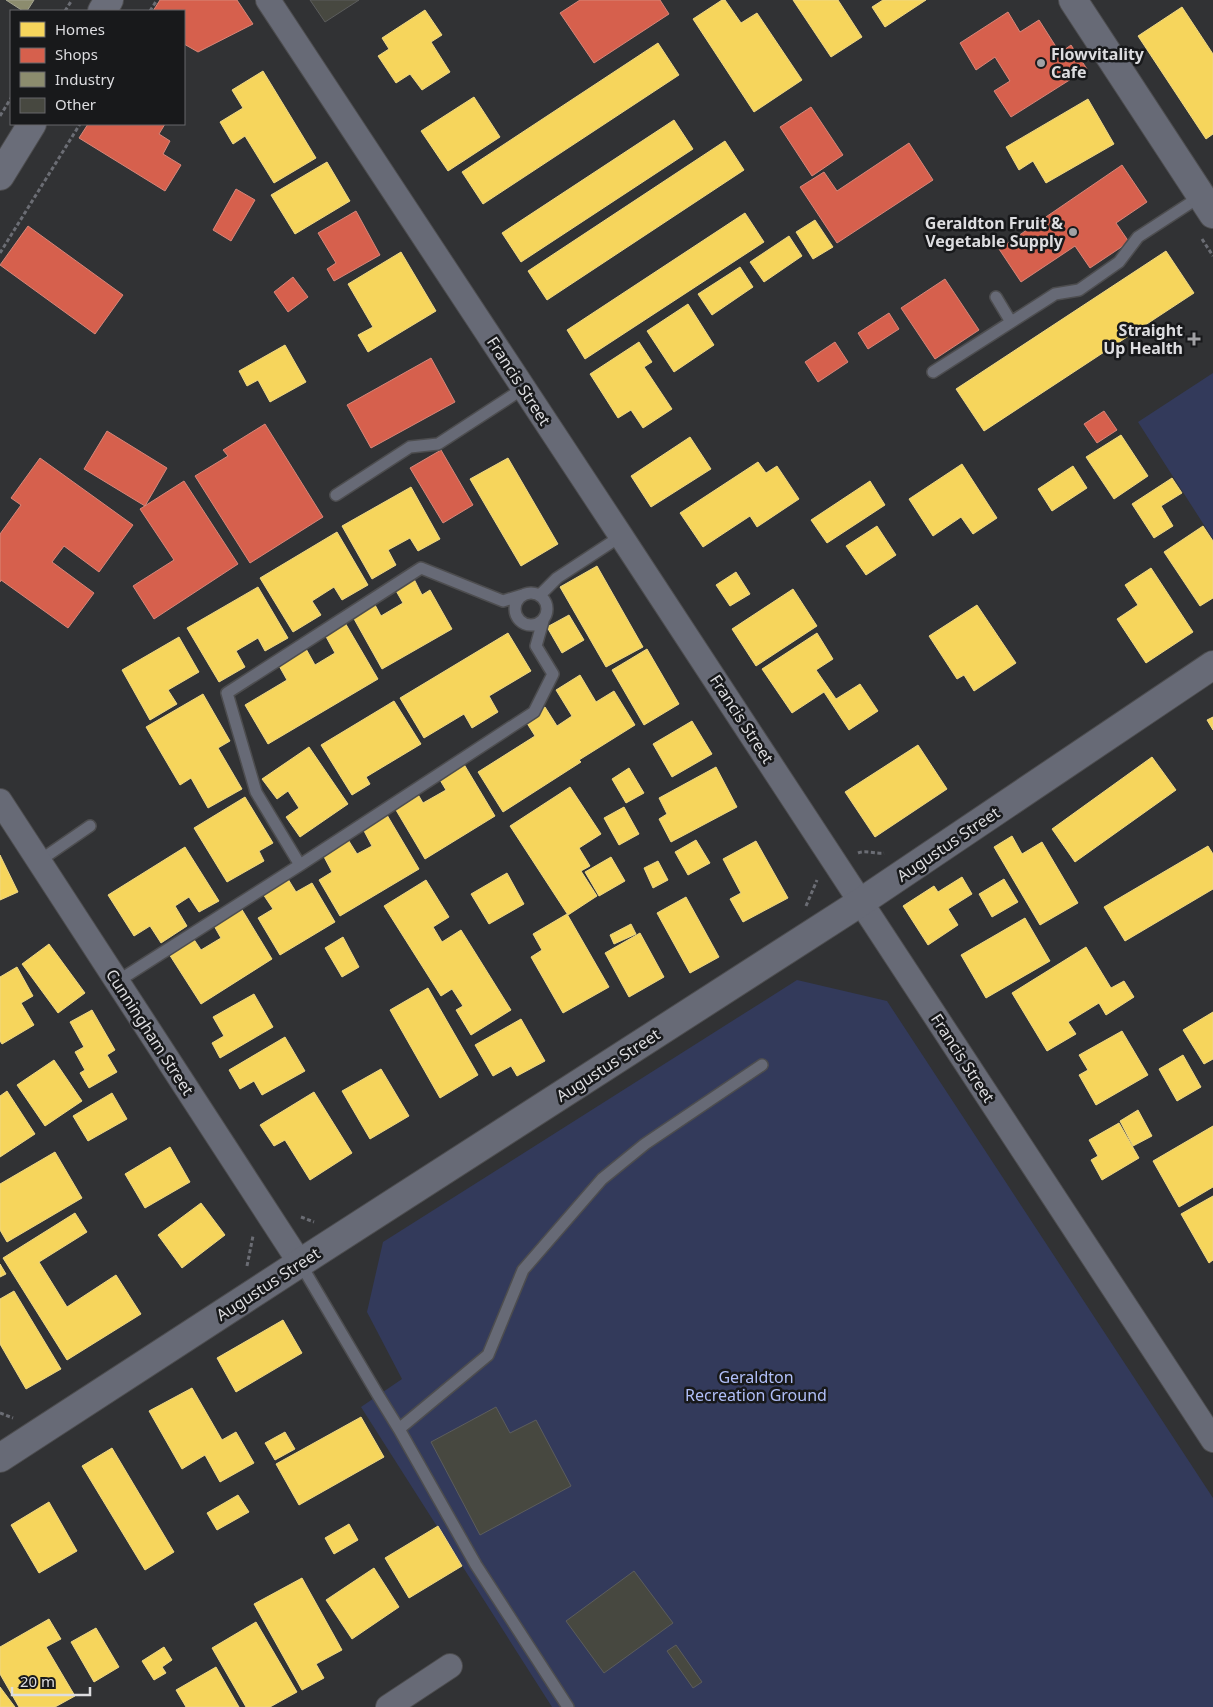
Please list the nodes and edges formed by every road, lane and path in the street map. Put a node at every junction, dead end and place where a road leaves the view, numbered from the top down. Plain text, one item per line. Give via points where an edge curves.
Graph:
1 (268, 0) edge
2 (1074, 0) edge
3 (10, 100) edge
4 (0, 116) edge
5 (31, 125) edge
6 (79, 125) edge
7 (0, 176) edge
8 (1207, 205) edge
9 (0, 253) edge
10 (996, 297) dead end
11 (1011, 322) junction
12 (933, 372) dead end
13 (524, 388) junction
14 (336, 495) dead end
15 (622, 536) junction
16 (526, 594) junction
17 (540, 596) junction
18 (543, 621) junction
19 (1213, 665) edge
20 (0, 801) edge
21 (90, 826) dead end
22 (39, 861) junction
23 (300, 865) junction
24 (861, 902) junction
25 (118, 981) junction
26 (762, 1065) dead end
27 (300, 1263) junction
28 (0, 1413) edge
29 (14, 1418) dead end
30 (399, 1429) junction
31 (1213, 1440) edge
32 (2, 1452) edge
33 (450, 1666) dead end
34 (388, 1707) edge
35 (568, 1707) edge

1 - 13 street, Francis Street
2 - 8 street
3 - 4 path
5 - 7 main road
6 - 9 path
8 - 11 lane via 1138,237 1120,262 1079,290 1055,294
10 - 11 lane
11 - 12 lane
13 - 14 lane via 438,444 410,447
13 - 15 street, Francis Street
15 - 17 lane via 557,578
15 - 24 street, Francis Street
16 - 17 lane
16 - 18 lane via 516,604 517,618 529,626
16 - 23 lane via 503,601 421,568 227,693 256,792
17 - 18 lane via 548,608
18 - 23 lane via 536,646 554,674 534,712
19 - 24 street, Augustus Street
20 - 22 street, Cunningham Street
21 - 22 lane
22 - 25 street, Cunningham Street
23 - 25 lane
24 - 27 street, Augustus Street
24 - 31 street, Francis Street
25 - 27 street, Cunningham Street
26 - 30 lane via 645,1144 602,1179 523,1270 488,1355
27 - 30 lane
27 - 32 street, Augustus Street
28 - 29 path
30 - 35 lane via 476,1565
33 - 34 street

